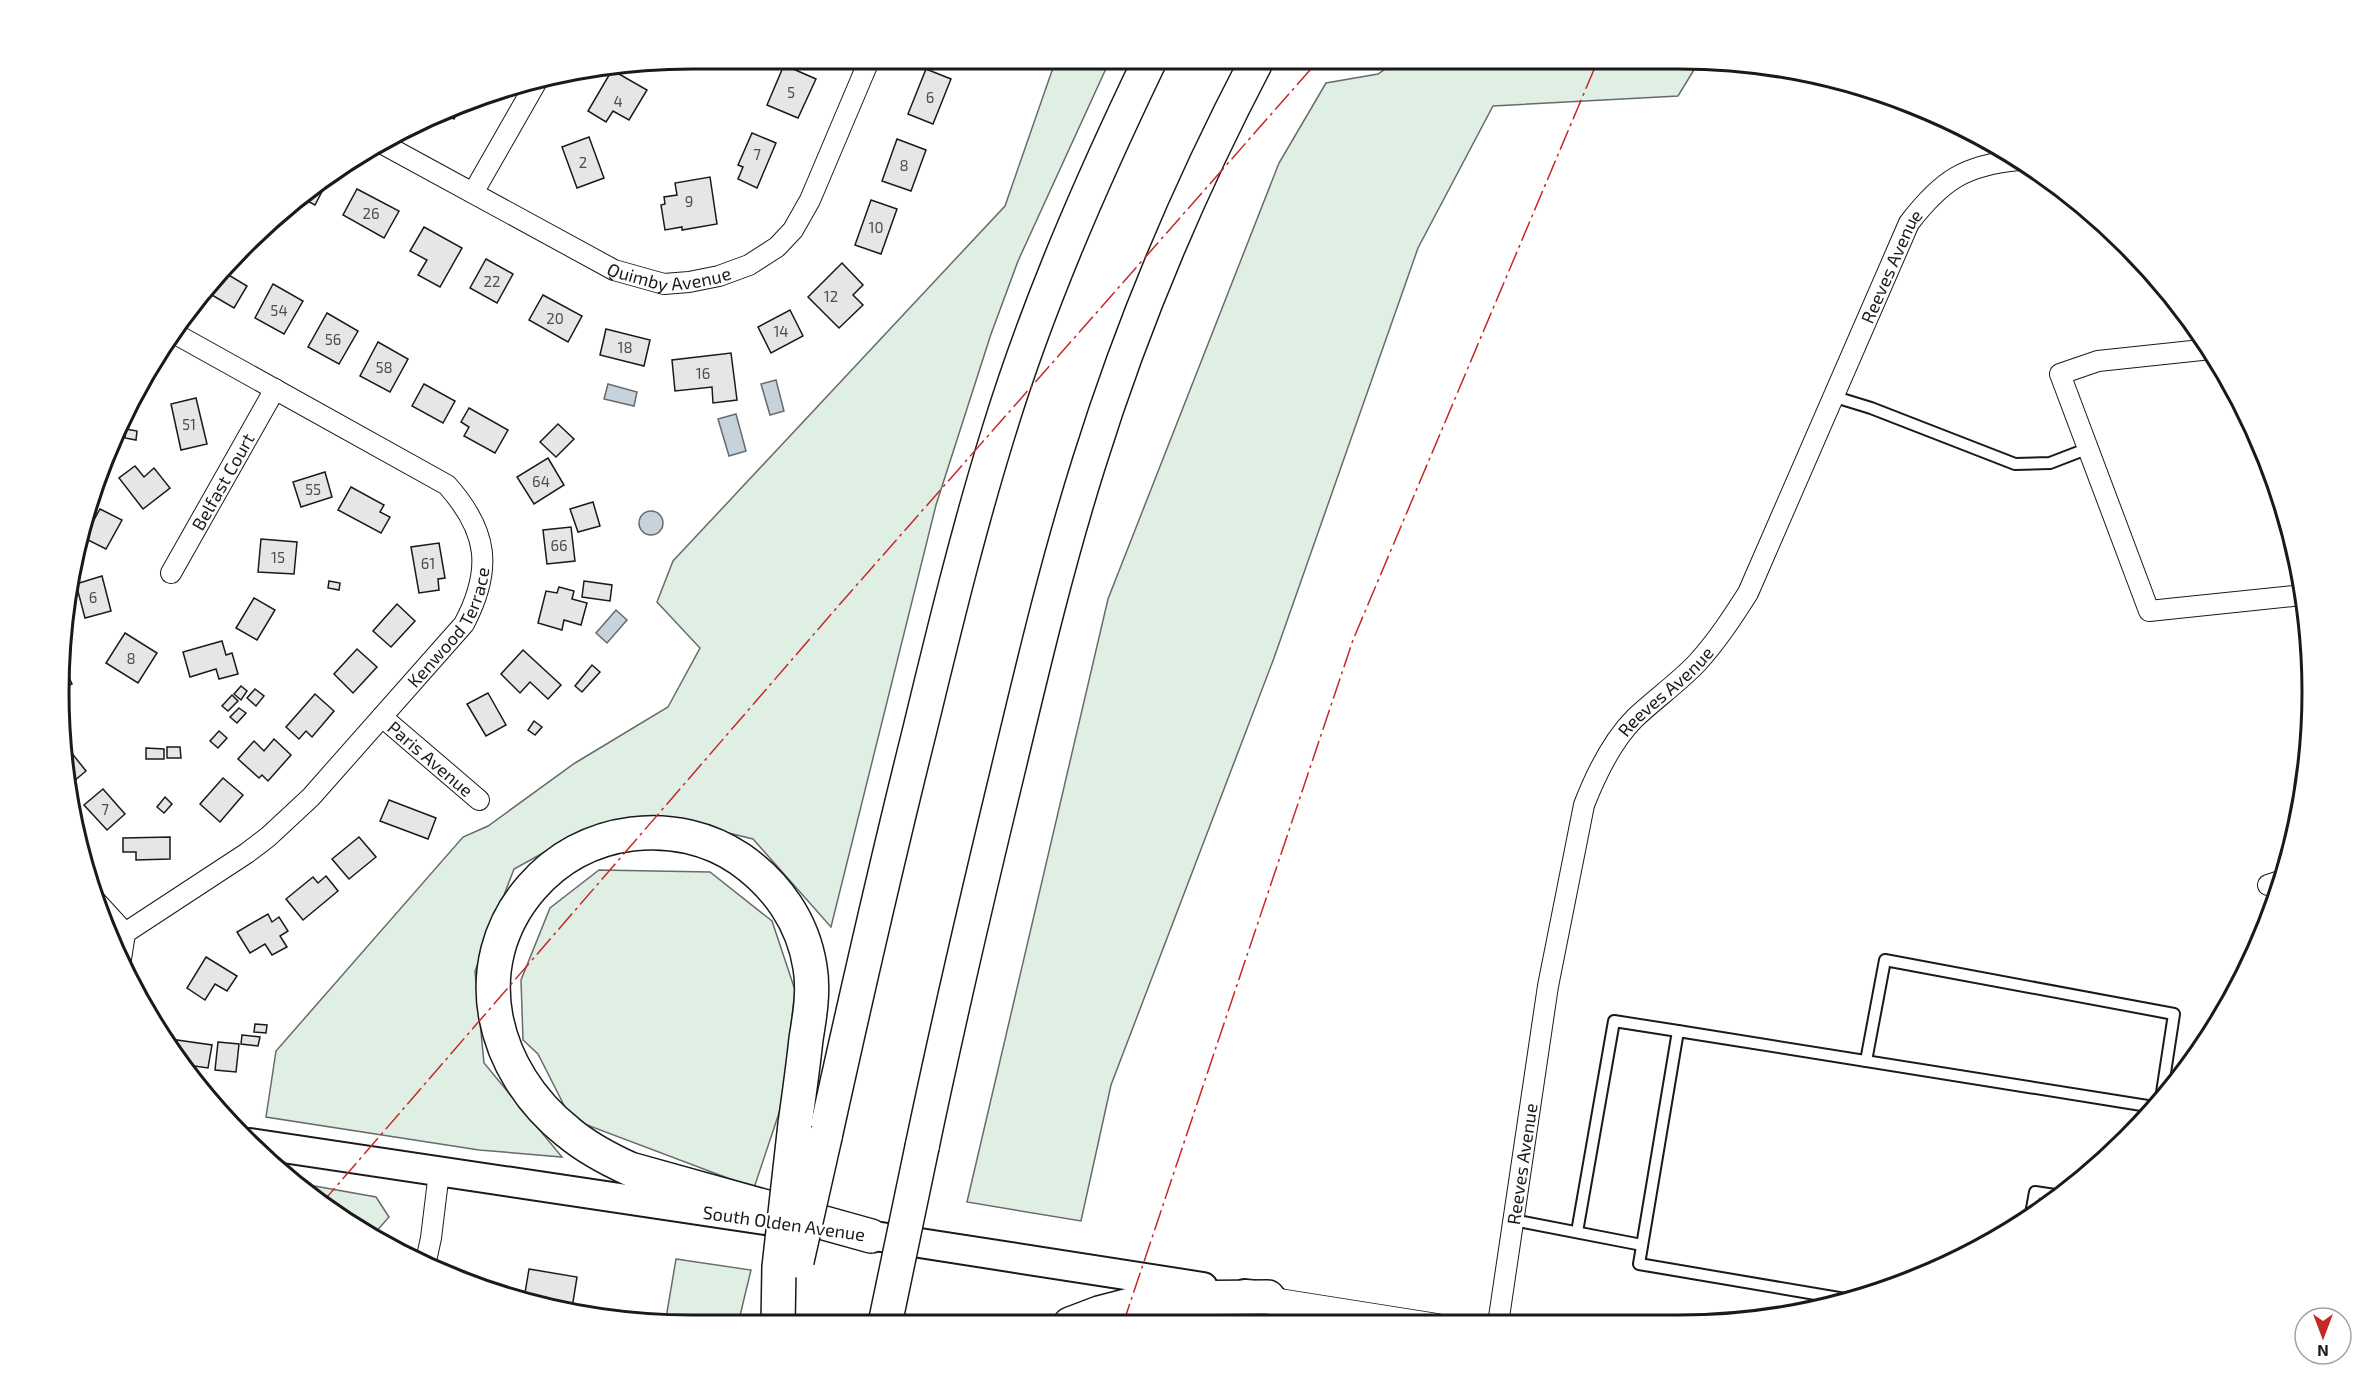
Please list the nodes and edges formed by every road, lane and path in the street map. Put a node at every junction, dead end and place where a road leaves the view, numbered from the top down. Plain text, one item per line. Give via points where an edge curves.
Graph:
1 (865, 69) edge
2 (1146, 69) edge
3 (1253, 69) edge
4 (532, 90) edge
5 (389, 147) edge
6 (2004, 161) edge
7 (472, 193) junction
8 (181, 337) edge
9 (2200, 350) edge
10 (275, 389) junction
11 (1832, 396) junction
12 (2089, 448) junction
13 (171, 573) dead end
14 (2294, 596) edge
15 (382, 717) junction
16 (479, 800) dead end
17 (112, 919) edge
18 (125, 933) junction
19 (123, 946) edge
20 (1678, 1031) junction
21 (1866, 1061) junction
22 (2163, 1083) edge
23 (2145, 1106) edge
24 (810, 1131) junction
25 (265, 1145) edge
26 (439, 1172) junction
27 (2047, 1194) edge
28 (2033, 1204) edge
29 (1513, 1220) junction
30 (1577, 1232) junction
31 (871, 1236) junction
32 (1642, 1245) junction
33 (427, 1256) edge
34 (1830, 1296) edge
35 (1268, 1297) junction
36 (781, 1315) edge
37 (887, 1315) edge
38 (1094, 1315) edge
39 (1296, 1315) edge
40 (1366, 1315) edge
41 (1499, 1315) edge

1 - 7 street, Quimby Avenue via 810,200 793,230 758,259 719,276 664,284 614,270
2 - 24 highway via 1059,261 998,433 957,576 866,948
3 - 37 highway, bridge via 1148,297 1089,462 1052,589 968,934
4 - 7 street
5 - 7 street, Quimby Avenue
6 - 11 street, Reeves Avenue via 1948,181 1928,198 1909,223
8 - 10 street, Kenwood Terrace
9 - 12 street via 2098,362 2061,374
10 - 13 street, Belfast Court
10 - 15 street, Kenwood Terrace via 447,485 466,506 477,529 482,577 464,624
11 - 12 lane via 2015,464 2050,463
11 - 29 street, Reeves Avenue via 1748,593 1725,630 1696,664 1634,720 1611,749 1584,805 1548,986
12 - 14 street via 2149,611
15 - 16 street, Paris Avenue
15 - 18 street, Kenwood Terrace via 311,797 268,837
17 - 18 street
18 - 19 street
20 - 21 lane
20 - 30 lane via 1614,1021
20 - 32 lane
21 - 22 lane via 1884,960 2174,1014
21 - 23 lane
24 - 31 highway via 810,967 791,913 756,870 702,840 647,832 589,844 541,876 521,899 506,926 496,955 492,987 494,1018 506,1052 542,1107 567,1132 630,1169
24 - 36 highway, bridge
25 - 26 main road, South Olden Avenue
26 - 31 main road, South Olden Avenue
26 - 33 street
27 - 28 lane via 2035,1192
29 - 30 lane
29 - 41 street, Reeves Avenue
30 - 32 lane
31 - 35 main road, South Olden Avenue
32 - 34 lane via 1639,1264
35 - 38 highway via 1156,1298
35 - 39 main road, South Olden Avenue
35 - 40 street

